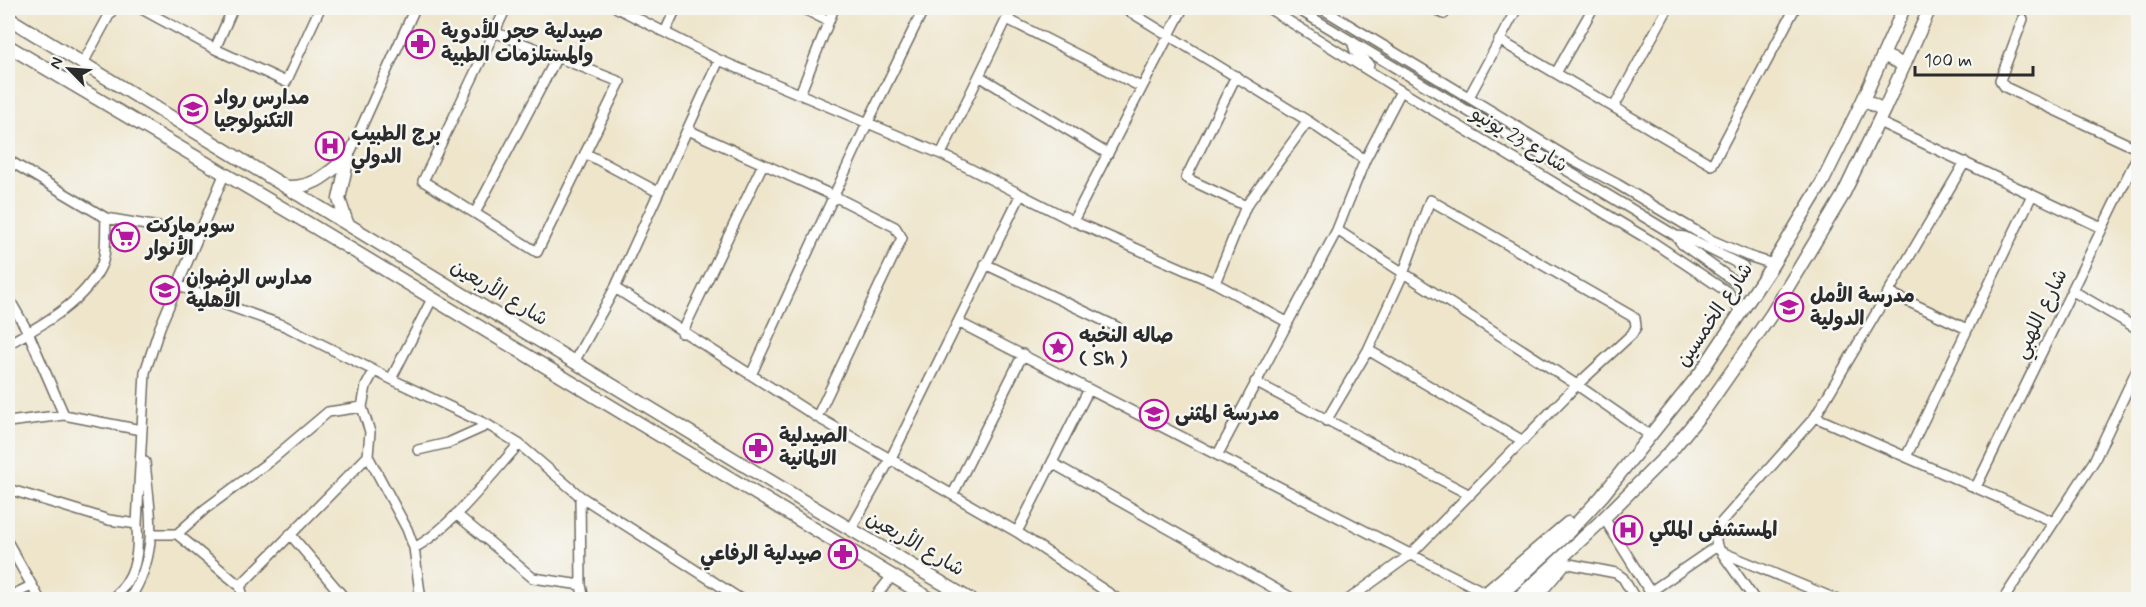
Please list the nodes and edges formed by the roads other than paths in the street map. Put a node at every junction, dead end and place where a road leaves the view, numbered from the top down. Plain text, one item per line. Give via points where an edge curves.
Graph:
1 (113, 8) edge
2 (140, 8) edge
3 (233, 8) edge
4 (320, 8) edge
5 (415, 8) edge
6 (506, 8) edge
7 (617, 8) edge
8 (676, 8) edge
9 (802, 8) edge
10 (834, 8) edge
11 (924, 8) edge
12 (1012, 8) edge
13 (1124, 8) edge
14 (1183, 8) edge
15 (1268, 8) edge
16 (1296, 8) edge
17 (1322, 8) edge
18 (1433, 8) edge
19 (1448, 8) edge
20 (1517, 8) edge
21 (1593, 8) edge
22 (1668, 8) edge
23 (1795, 8) edge
24 (1904, 8) edge
25 (1930, 8) edge
26 (8, 18) edge
27 (1006, 19) junction
28 (2023, 19) dead end
29 (828, 21) junction
30 (495, 32) junction
31 (665, 32) junction
32 (1168, 35) junction
33 (1499, 40) junction
34 (1352, 41) junction
35 (8, 46) edge
36 (215, 49) junction
37 (1883, 55) junction
38 (557, 57) junction
39 (719, 60) junction
40 (82, 65) junction
41 (1904, 65) junction
42 (1374, 72) junction
43 (1556, 73) junction
44 (979, 76) junction
45 (1236, 76) junction
46 (71, 84) junction
47 (1141, 87) junction
48 (1401, 91) junction
49 (800, 94) junction
50 (1469, 97) junction
51 (1863, 100) junction
52 (1614, 107) junction
53 (1884, 110) junction
54 (1308, 121) junction
55 (868, 122) junction
56 (1879, 122) junction
57 (688, 130) junction
58 (2139, 149) edge
59 (585, 153) junction
60 (941, 154) junction
61 (1108, 154) junction
62 (2139, 155) edge
63 (348, 157) junction
64 (8, 160) edge
65 (1365, 160) junction
66 (1965, 162) junction
67 (763, 164) junction
68 (224, 175) junction
69 (286, 187) junction
70 (658, 192) junction
71 (2032, 195) junction
72 (834, 196) junction
73 (1020, 196) junction
74 (1246, 206) junction
75 (475, 213) junction
76 (106, 218) junction
77 (1073, 221) junction
78 (347, 223) junction
79 (2102, 228) junction
80 (1337, 230) junction
81 (199, 234) junction
82 (1676, 236) junction
83 (1748, 256) junction
84 (986, 264) junction
85 (1773, 264) junction
86 (1743, 266) junction
87 (1403, 274) junction
88 (1734, 281) junction
89 (1215, 283) junction
90 (178, 285) junction
91 (615, 288) junction
92 (2073, 291) junction
93 (1888, 292) junction
94 (1729, 293) junction
95 (8, 297) edge
96 (432, 299) junction
97 (1741, 314) junction
98 (1287, 321) junction
99 (958, 322) junction
100 (1117, 327) dead end
101 (2139, 329) edge
102 (1967, 330) junction
103 (28, 332) junction
104 (682, 333) junction
105 (8, 344) edge
106 (1368, 350) junction
107 (1023, 354) junction
108 (574, 362) junction
109 (2139, 367) edge
110 (374, 370) junction
111 (751, 375) junction
112 (391, 379) junction
113 (1255, 382) junction
114 (1577, 385) junction
115 (1089, 389) junction
116 (362, 407) junction
117 (64, 415) junction
118 (817, 417) junction
119 (1815, 417) junction
120 (1326, 421) junction
121 (8, 422) edge
122 (488, 425) junction
123 (141, 430) junction
124 (1651, 436) junction
125 (1523, 441) junction
126 (519, 444) junction
127 (418, 450) dead end
128 (1218, 454) junction
129 (368, 456) junction
130 (1906, 456) junction
131 (891, 458) junction
132 (1052, 463) junction
133 (1976, 488) junction
134 (8, 489) edge
135 (953, 494) junction
136 (1470, 495) junction
137 (580, 496) junction
138 (456, 514) junction
139 (1601, 521) junction
140 (2054, 522) junction
141 (137, 524) junction
142 (850, 529) junction
143 (1017, 532) junction
144 (152, 534) junction
145 (177, 534) junction
146 (290, 534) junction
147 (8, 543) edge
148 (1717, 546) junction
149 (414, 548) junction
150 (1724, 553) junction
151 (1411, 554) junction
152 (1564, 563) junction
153 (892, 576) junction
154 (581, 585) junction
155 (31, 586) junction
156 (240, 586) junction
157 (1653, 596) edge
158 (8, 597) edge
159 (927, 597) edge
160 (1486, 597) edge
161 (129, 599) edge
162 (40, 600) edge
163 (111, 600) edge
164 (244, 600) edge
165 (346, 600) edge
166 (421, 600) edge
167 (584, 600) edge
168 (742, 600) edge
169 (873, 600) edge
170 (971, 600) edge
171 (1119, 600) edge
172 (1295, 600) edge
173 (1348, 600) edge
174 (1516, 600) edge
175 (1533, 600) edge
176 (1636, 600) edge
177 (1755, 600) edge
178 (1838, 600) edge
179 (2002, 600) edge

1 - 40 street
2 - 36 street
3 - 36 street
4 - 36 street via 286,82
5 - 63 street
6 - 30 street
7 - 31 street
8 - 31 street
9 - 29 street
10 - 29 street
11 - 55 street
12 - 27 street
13 - 32 street
14 - 32 street
15 - 42 street, شارع 23 يونيو
16 - 34 street
17 - 50 street, شارع 23 يونيو
18 - 19 street via 1444,14
20 - 33 street
21 - 43 street
22 - 52 street
23 - 52 street via 1712,165
24 - 37 main road, شارع الخمسين
25 - 41 main road
26 - 40 main road, شارع الأربعين
27 - 44 street
27 - 47 street
28 - 58 street via 2003,68 2000,80 2005,87
29 - 49 street
30 - 38 street
30 - 75 street via 423,181
31 - 39 street
32 - 45 street
32 - 47 street
33 - 43 street
33 - 50 street
34 - 42 street via 1355,51
34 - 82 street
35 - 46 main road, شارع الأربعين
37 - 41 main road
37 - 51 main road, شارع الخمسين
38 - 59 street via 620,82
38 - 75 street
39 - 49 street
39 - 57 street
40 - 46 main road
40 - 69 main road, شارع الأربعين
41 - 53 main road
42 - 48 street, شارع 23 يونيو
43 - 52 street
44 - 60 street
44 - 61 street
45 - 54 street
45 - 74 street via 1186,178
46 - 68 main road, شارع الأربعين
47 - 61 street
48 - 65 street
48 - 94 street, شارع 23 يونيو via 1652,241
49 - 55 street
50 - 83 street, شارع 23 يونيو via 1711,240
51 - 53 main road
51 - 85 main road, شارع الخمسين via 1822,183
53 - 56 main road
54 - 65 street
54 - 74 street
55 - 60 street
55 - 72 street
56 - 66 street
56 - 139 main road via 1842,197 1771,315 1671,451
57 - 67 street
57 - 70 street
59 - 70 street
59 - 75 street via 537,252
60 - 73 street
61 - 77 street
62 - 79 street, شارع اللهبي
63 - 69 main road via 317,182
63 - 78 main road via 339,199
64 - 76 street
65 - 80 street
66 - 71 street
66 - 93 street
67 - 72 street
67 - 104 street
68 - 81 street
68 - 96 main road, شارع الأربعين
69 - 78 main road, شارع الأربعين
70 - 91 street
71 - 79 street
71 - 102 street
72 - 111 street
72 - 118 street via 895,227 902,238
73 - 77 street
73 - 84 street
74 - 89 street
76 - 81 street
76 - 103 street via 103,262 92,282 76,299
77 - 89 street
78 - 108 main road, شارع الأربعين
79 - 92 street, شارع اللهبي
80 - 87 street
80 - 98 street
81 - 90 street
82 - 86 street
82 - 88 street
83 - 85 street, شارع 23 يونيو
83 - 86 street
84 - 99 street
84 - 100 street
85 - 97 main road, شارع الخمسين
86 - 88 street
87 - 106 street
87 - 114 street
87 - 114 street via 1430,200 1635,318 1632,334
88 - 94 street
89 - 98 street
90 - 110 street via 285,326
90 - 123 street via 145,372
91 - 104 street
91 - 108 street
92 - 101 street
92 - 133 street, شارع اللهبي
93 - 102 street
93 - 119 street
94 - 97 street, شارع 23 يونيو
95 - 103 street
96 - 112 street
96 - 153 main road, شارع الأربعين
97 - 124 main road, شارع الخمسين
98 - 113 street
99 - 107 street
99 - 131 street
102 - 130 street
103 - 105 street
103 - 117 street
104 - 111 street
106 - 120 street
106 - 125 street
107 - 115 street
107 - 135 street
108 - 142 main road, شارع الأربعين
109 - 140 street via 2094,460
110 - 112 street
110 - 116 street
111 - 118 street
112 - 122 street
113 - 120 street
113 - 128 street
114 - 124 street
114 - 125 street
115 - 128 street
115 - 132 street
116 - 129 street via 370,432
116 - 145 street via 328,412
117 - 121 street
117 - 123 street
118 - 131 street
119 - 130 street
119 - 148 street via 1720,524 1715,536
120 - 136 street
122 - 126 street
122 - 127 street via 448,443
123 - 141 street
123 - 144 street
124 - 160 main road, شارع الخمسين via 1602,496 1530,554
125 - 136 street
126 - 137 street
126 - 138 street
128 - 151 street
129 - 146 street
129 - 149 street
130 - 133 street
131 - 135 street
131 - 142 street
132 - 143 street
132 - 172 street
133 - 140 street
134 - 141 street via 109,520
135 - 143 street
136 - 151 street
137 - 154 street
137 - 168 street
138 - 149 street via 427,542
138 - 154 street via 533,578
139 - 152 main road
139 - 157 street
139 - 174 main road
140 - 179 street
141 - 163 street via 138,548 133,571
142 - 170 main road, شارع الأربعين
143 - 171 street
144 - 145 street
144 - 161 street via 142,576
145 - 156 street
146 - 156 street
146 - 165 street
147 - 155 street
148 - 150 street
148 - 157 street
149 - 166 street
150 - 177 street
150 - 178 street
151 - 160 street
151 - 173 street
152 - 175 main road
152 - 176 street via 1616,573
153 - 159 main road, شارع الأربعين
153 - 169 street
154 - 167 street
155 - 158 street
155 - 162 street
156 - 164 street

